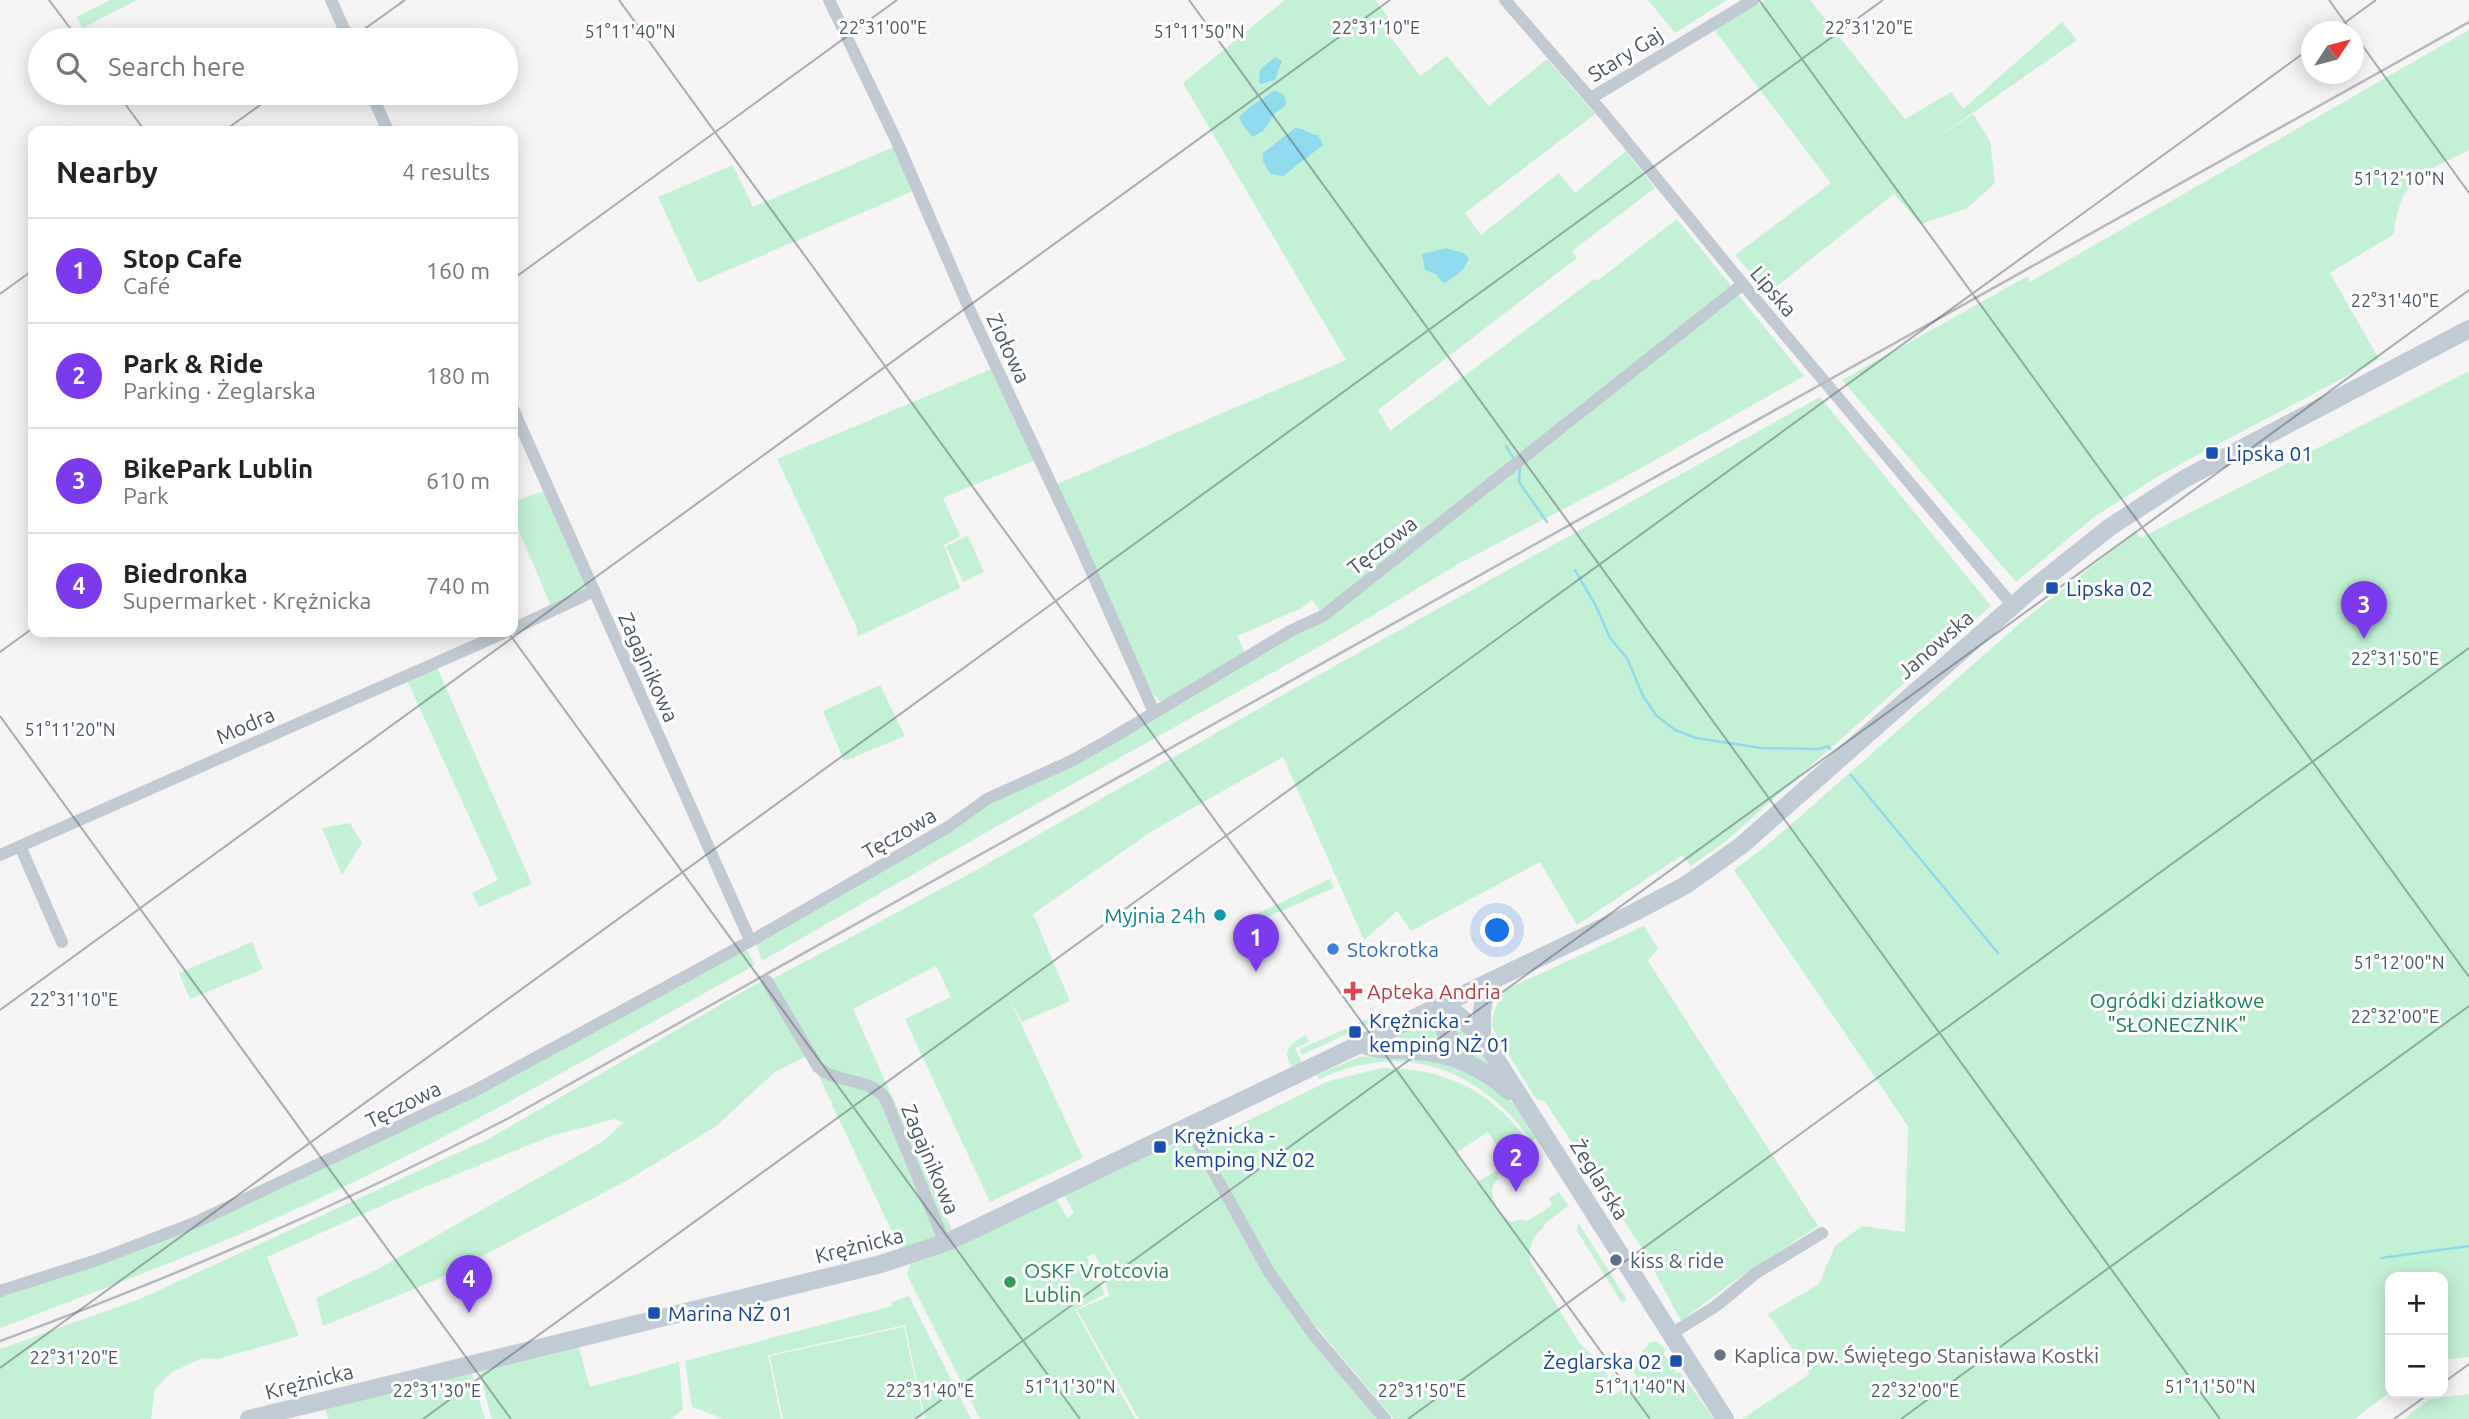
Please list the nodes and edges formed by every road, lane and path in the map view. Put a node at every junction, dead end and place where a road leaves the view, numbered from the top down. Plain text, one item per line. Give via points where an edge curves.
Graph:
1 (331, 0) edge
2 (829, 0) edge
3 (1505, 0) edge
4 (1753, 0) edge
5 (344, 28) edge
6 (1591, 98) junction
7 (377, 105) edge
8 (386, 126) edge
9 (1743, 284) junction
10 (2469, 329) edge
11 (518, 420) edge
12 (594, 591) junction
13 (2013, 606) junction
14 (518, 627) edge
15 (495, 637) edge
16 (1154, 712) junction
17 (20, 846) junction
18 (0, 855) edge
19 (750, 940) junction
20 (62, 942) dead end
21 (766, 981) dead end
22 (1487, 984) junction
23 (1441, 1006) junction
24 (1482, 1037) junction
25 (1362, 1044) junction
26 (1467, 1062) junction
27 (1524, 1106) junction
28 (1189, 1127) junction
29 (1822, 1233) dead end
30 (945, 1243) junction
31 (0, 1291) edge
32 (1671, 1334) junction
33 (249, 1419) edge
34 (1385, 1419) edge
35 (1725, 1419) edge

1 - 5 street
2 - 16 street, Ziołowa
3 - 6 street, Lipska
4 - 6 street, Stary Gaj
6 - 9 street, Lipska
7 - 8 street
9 - 13 street, Lipska
9 - 16 street, Tęczowa via 1324,616
10 - 13 street, Janowska via 2171,486 2088,543
11 - 12 street, Zagajnikowa
12 - 14 street
12 - 19 street, Zagajnikowa
13 - 22 street, Janowska via 1720,862 1649,905
15 - 17 street, Modra
16 - 19 street, Tęczowa via 1071,761 987,799 948,827
17 - 18 street, Modra
17 - 20 street
19 - 31 street, Tęczowa via 476,1090 291,1179 194,1223
21 - 30 street, Zagajnikowa via 818,1067 827,1075 878,1090 885,1098
22 - 23 street, Janowska
22 - 24 street
23 - 24 street, Żeglarska
23 - 25 street, Krężnicka
23 - 26 street, Żeglarska via 1444,1029
24 - 27 street, Żeglarska
25 - 26 street, Żeglarska
25 - 28 street, Krężnicka
26 - 27 street, Żeglarska
27 - 32 street, Żeglarska
28 - 30 street, Krężnicka
28 - 34 street via 1276,1282
29 - 32 street
30 - 33 street, Krężnicka via 881,1265
32 - 35 street, Żeglarska

